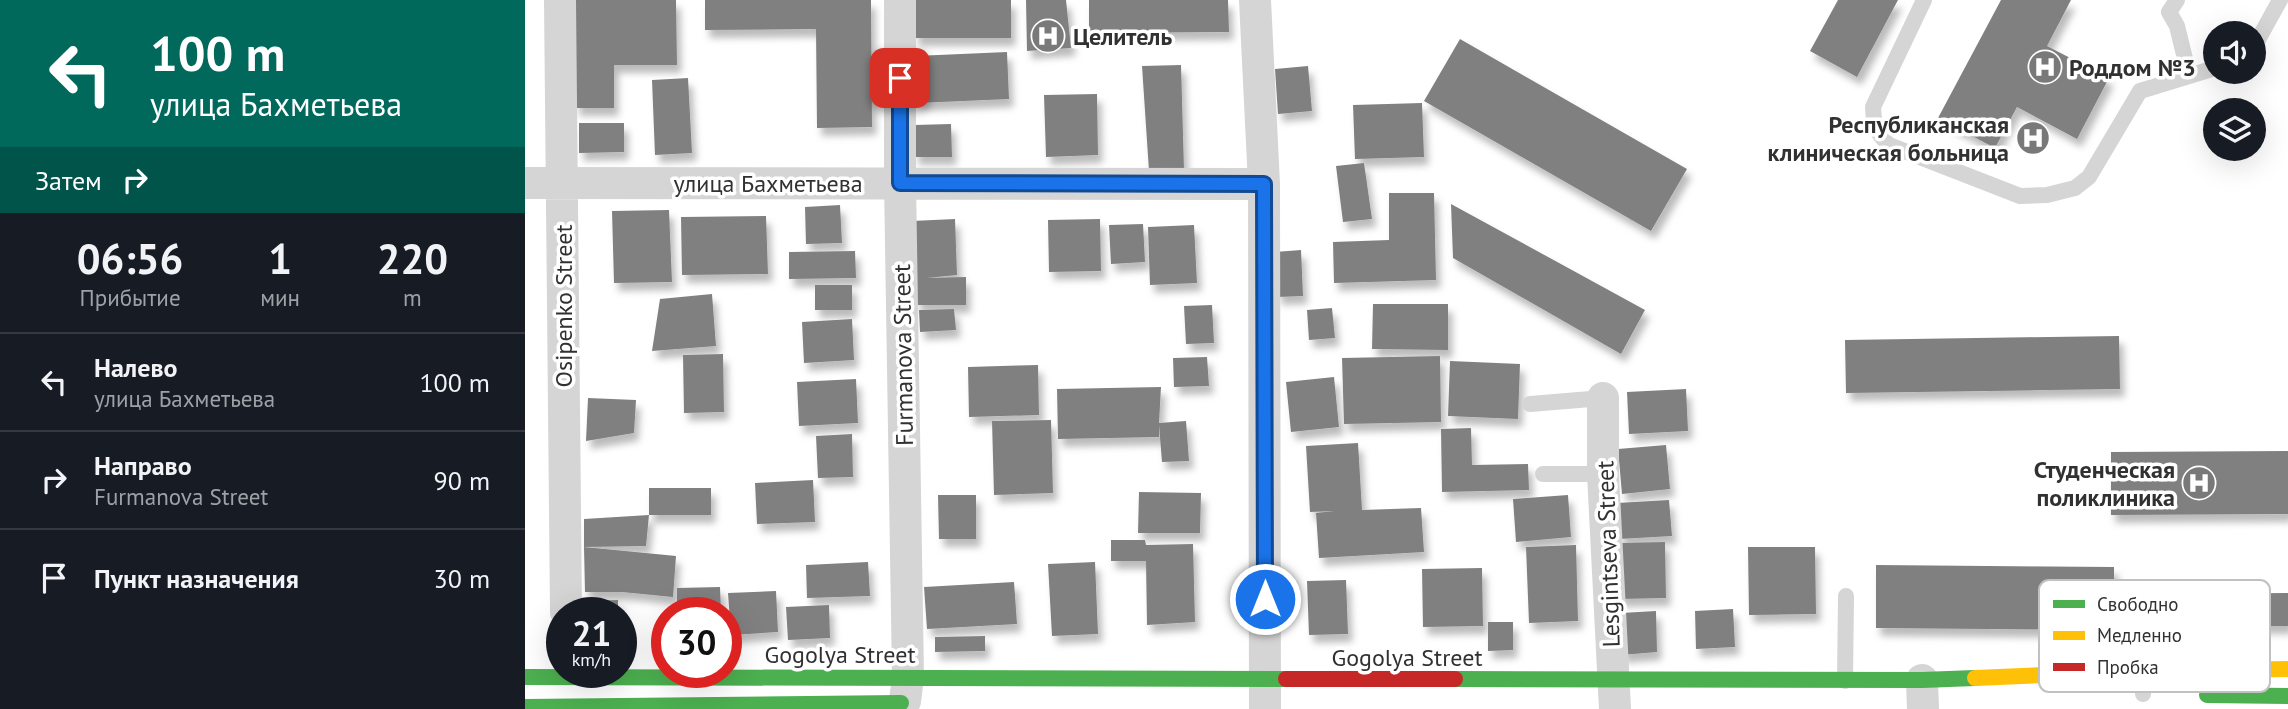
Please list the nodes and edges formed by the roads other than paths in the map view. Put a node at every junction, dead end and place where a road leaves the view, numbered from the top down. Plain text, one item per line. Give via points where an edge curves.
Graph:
1 (560, 0) edge
2 (900, 0) edge
3 (1255, 0) edge
4 (1924, 0) edge
5 (2178, 0) edge
6 (2280, 0) edge
7 (2266, 25) edge
8 (2203, 71) edge
9 (2189, 75) junction
10 (563, 183) junction
11 (900, 183) junction
12 (525, 184) edge
13 (1264, 184) junction
14 (1602, 398) joint
15 (1530, 404) dead end
16 (1543, 474) dead end
17 (1603, 474) junction
18 (1846, 596) dead end
19 (566, 597) edge
20 (525, 677) edge
21 (1845, 679) junction
22 (2039, 684) edge
23 (567, 692) edge
24 (2232, 692) edge
25 (2196, 695) dead end
26 (909, 698) edge
27 (1923, 698) edge
28 (1264, 699) edge
29 (1614, 699) edge
30 (1846, 699) dead end
31 (525, 707) edge

1 - 10 street, Osipenko Street
2 - 11 street, Furmanova Street
3 - 13 street
4 - 9 lane via 1873,107 1878,134 1889,145 2020,197 2075,188 2089,177 2140,91
5 - 9 lane via 2169,12
6 - 7 lane
8 - 9 lane
10 - 11 street, улица Бахметьева
10 - 12 street, улица Бахметьева
10 - 19 street, Osipenko Street
11 - 13 street, улица Бахметьева
11 - 26 street, Furmanova Street
13 - 28 street
14 - 15 lane
14 - 17 street, Lesgintseva Street
16 - 17 lane
17 - 29 street, Lesgintseva Street
18 - 21 lane
20 - 23 street, Gogolya Street
21 - 27 street, Gogolya Street
21 - 29 street, Gogolya Street
21 - 30 lane
22 - 27 street, Gogolya Street
23 - 26 street, Gogolya Street
23 - 26 street, Gogolya Street
23 - 31 street, Gogolya Street
24 - 25 street, Gogolya Street
26 - 28 street, Gogolya Street
28 - 29 street, Gogolya Street

